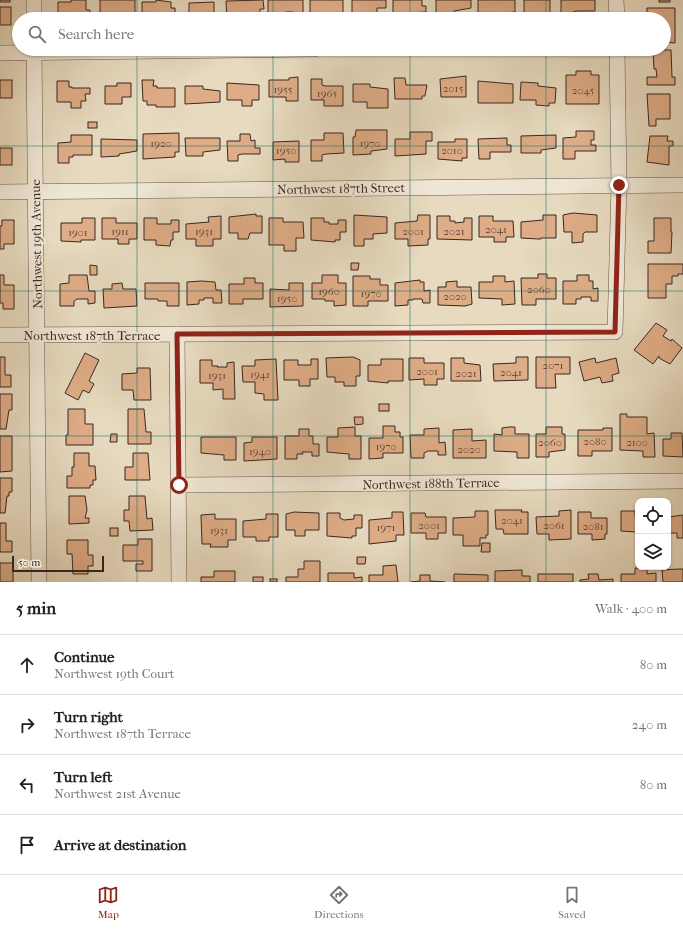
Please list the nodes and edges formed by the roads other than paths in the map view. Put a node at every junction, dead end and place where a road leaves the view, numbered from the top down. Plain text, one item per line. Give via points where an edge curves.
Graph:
1 (34, 0) edge
2 (616, 0) edge
3 (34, 12) edge
4 (617, 12) edge
5 (12, 52) edge
6 (0, 53) edge
7 (34, 56) edge
8 (617, 56) edge
9 (619, 185) junction
10 (683, 185) edge
11 (0, 192) edge
12 (35, 192) junction
13 (177, 334) junction
14 (0, 335) edge
15 (37, 335) junction
16 (683, 481) edge
17 (179, 485) junction
18 (39, 582) edge
19 (179, 582) edge

1 - 3 street
2 - 4 street
5 - 6 street
7 - 12 street, Northwest 19th Avenue
8 - 9 street
9 - 10 street, Northwest 187th Street
9 - 12 street, Northwest 187th Street
9 - 13 street, Northwest 187th Terrace via 615,332
11 - 12 street, Northwest 187th Street
12 - 15 street, Northwest 19th Avenue
13 - 15 street, Northwest 187th Terrace
13 - 17 street
14 - 15 street, Northwest 187th Terrace
15 - 18 street, Northwest 19th Avenue
16 - 17 street, Northwest 188th Terrace
17 - 19 street

